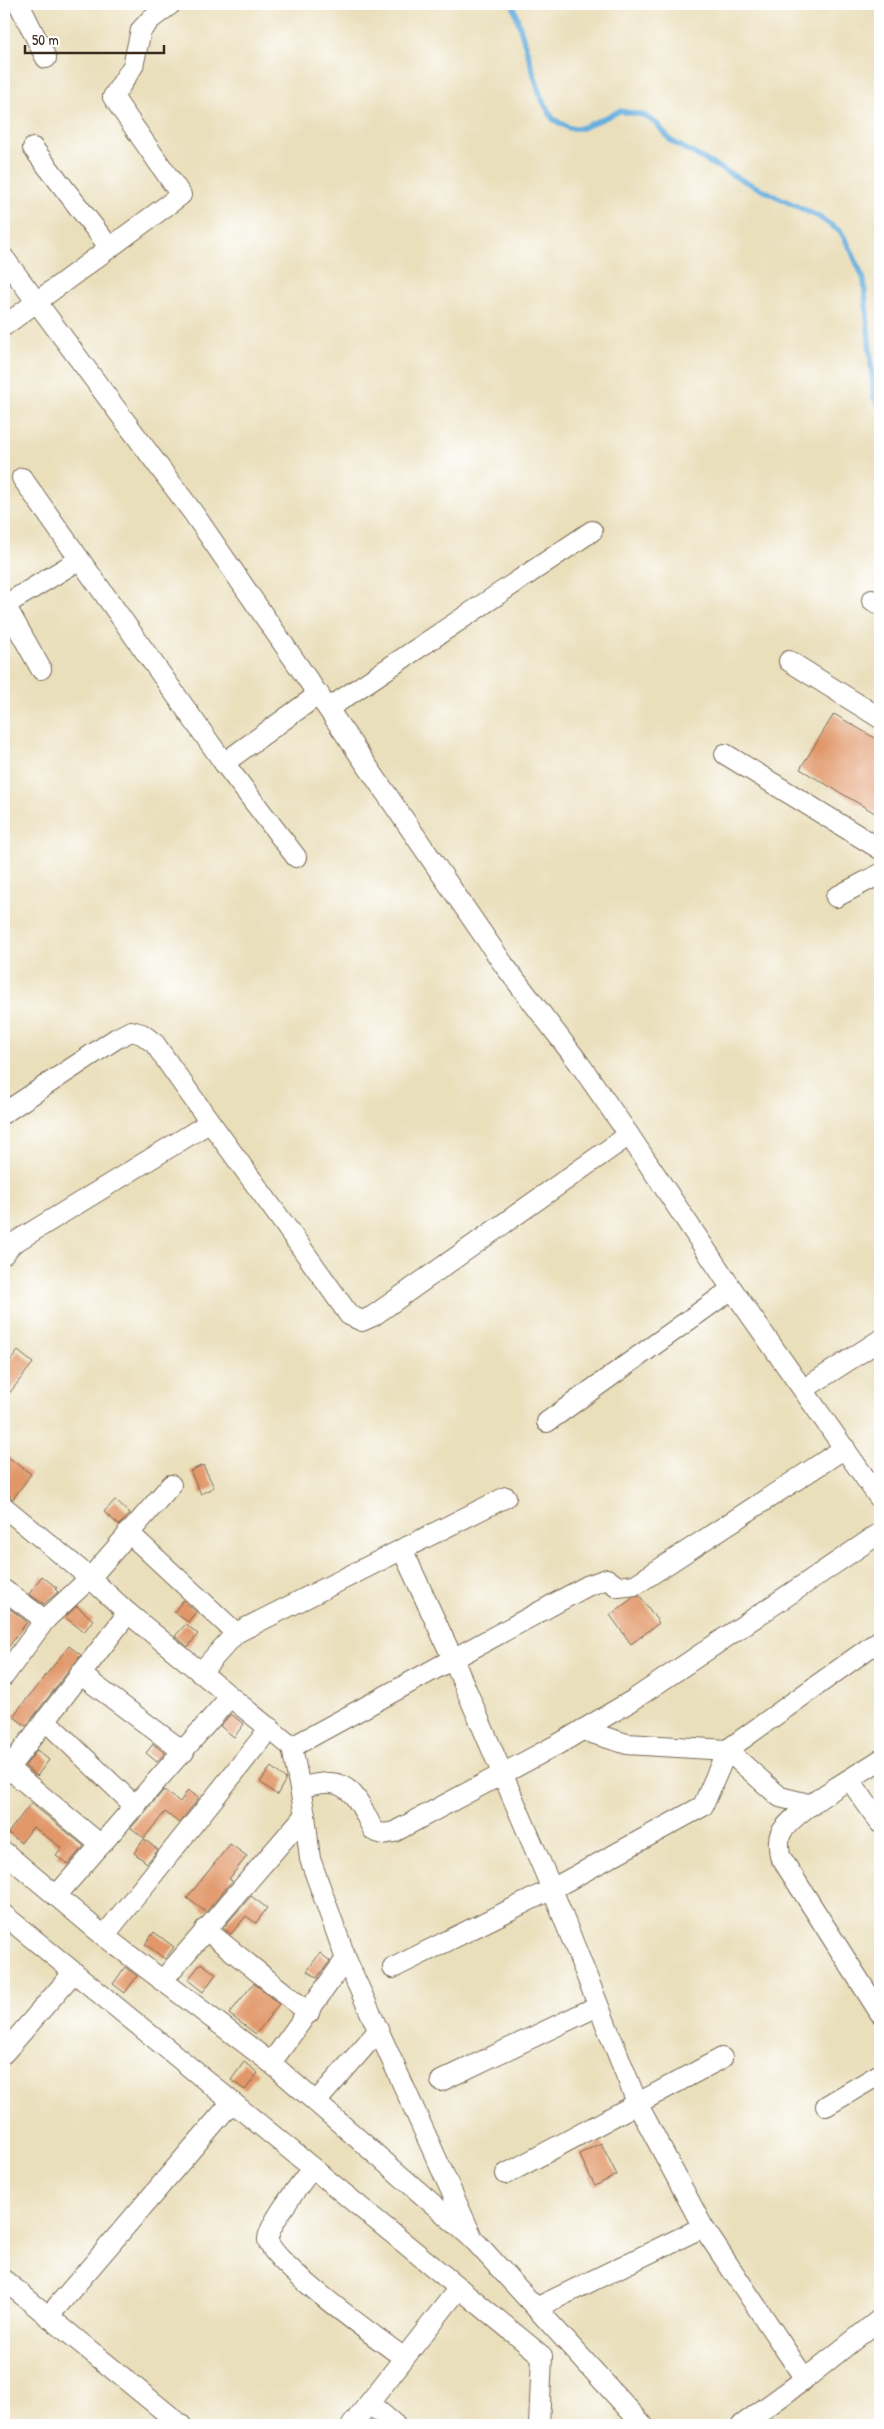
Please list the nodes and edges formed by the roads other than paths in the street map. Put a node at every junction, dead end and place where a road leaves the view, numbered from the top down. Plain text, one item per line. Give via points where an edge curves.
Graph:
1 (18, 4) edge
2 (171, 4) edge
3 (46, 58) dead end
4 (33, 148) dead end
5 (110, 248) junction
6 (4, 258) edge
7 (37, 302) junction
8 (4, 326) edge
9 (22, 478) dead end
10 (592, 531) dead end
11 (79, 560) junction
12 (4, 604) edge
13 (789, 661) dead end
14 (41, 669) dead end
15 (324, 701) junction
16 (880, 718) edge
17 (725, 754) dead end
18 (224, 763) junction
19 (880, 850) edge
20 (296, 857) dead end
21 (880, 874) edge
22 (836, 897) dead end
23 (4, 1113) edge
24 (209, 1123) junction
25 (630, 1134) junction
26 (7, 1243) edge
27 (732, 1289) junction
28 (880, 1340) edge
29 (804, 1389) junction
30 (547, 1422) dead end
31 (845, 1448) junction
32 (171, 1485) dead end
33 (506, 1497) dead end
34 (880, 1499) edge
35 (4, 1507) edge
36 (128, 1532) junction
37 (880, 1533) edge
38 (402, 1549) junction
39 (90, 1578) junction
40 (4, 1590) edge
41 (128, 1613) junction
42 (45, 1620) junction
43 (236, 1633) junction
44 (880, 1640) edge
45 (453, 1659) junction
46 (200, 1673) junction
47 (80, 1674) junction
48 (4, 1676) edge
49 (230, 1697) junction
50 (45, 1720) junction
51 (270, 1728) junction
52 (582, 1730) junction
53 (292, 1747) junction
54 (727, 1750) junction
55 (184, 1752) junction
56 (880, 1760) edge
57 (6, 1771) edge
58 (501, 1775) junction
59 (850, 1780) junction
60 (300, 1787) junction
61 (812, 1805) junction
62 (136, 1806) junction
63 (305, 1815) junction
64 (880, 1823) edge
65 (101, 1845) junction
66 (4, 1852) edge
67 (552, 1889) junction
68 (56, 1896) junction
69 (4, 1915) edge
70 (205, 1930) junction
71 (104, 1936) junction
72 (346, 1959) junction
73 (393, 1968) dead end
74 (74, 1972) junction
75 (162, 1981) junction
76 (598, 2006) junction
77 (309, 2012) junction
78 (880, 2013) edge
79 (378, 2031) junction
80 (4, 2053) edge
81 (722, 2058) dead end
82 (271, 2063) junction
83 (880, 2074) edge
84 (441, 2081) dead end
85 (232, 2102) junction
86 (316, 2102) junction
87 (638, 2105) junction
88 (826, 2106) dead end
89 (312, 2168) junction
90 (506, 2174) dead end
91 (703, 2227) junction
92 (474, 2239) junction
93 (4, 2280) edge
94 (459, 2288) junction
95 (536, 2308) junction
96 (48, 2317) junction
97 (880, 2319) edge
98 (404, 2358) junction
99 (806, 2379) junction
100 (369, 2403) junction
101 (181, 2425) edge
102 (352, 2425) edge
103 (395, 2425) edge
104 (539, 2425) edge
105 (643, 2425) edge
106 (742, 2425) edge

1 - 3 street
2 - 5 street via 141,30 133,66 113,98 181,194
4 - 5 street
5 - 7 street
6 - 7 street
7 - 8 street
7 - 15 street via 194,514
9 - 11 street
10 - 15 street
11 - 12 street
11 - 18 street
12 - 14 street
13 - 16 street
15 - 18 street
15 - 25 street via 504,965
17 - 19 street
18 - 20 street
21 - 22 street
23 - 24 street via 131,1031 142,1034 155,1044
24 - 25 street via 349,1315 362,1321
24 - 26 street
25 - 27 street
27 - 29 street
27 - 30 street
28 - 29 street
29 - 31 street
31 - 34 street
31 - 45 street via 635,1585 618,1587 607,1579 587,1586
32 - 36 street
33 - 38 street
35 - 39 street
36 - 39 street
36 - 43 street
37 - 52 street via 634,1700
38 - 43 street
38 - 45 street
39 - 41 street
39 - 42 street
40 - 42 street
41 - 46 street
41 - 47 street
42 - 48 street
43 - 46 street
44 - 54 street
45 - 53 street
45 - 58 street
46 - 49 street
47 - 50 street
47 - 55 street
49 - 51 street
49 - 55 street
50 - 57 street
50 - 62 street
51 - 53 street
51 - 71 street
52 - 54 street via 627,1744
52 - 58 street
53 - 60 street
54 - 61 street via 780,1797
54 - 67 street via 703,1806
55 - 62 street
56 - 59 street
57 - 65 street
58 - 60 street via 394,1832 383,1834 374,1831 356,1797 344,1787 331,1783
58 - 67 street
59 - 61 street
59 - 64 street
60 - 63 street
61 - 78 street via 782,1830 778,1844 780,1856
62 - 65 street
63 - 70 street
63 - 72 street via 310,1859
65 - 68 street
66 - 68 street
67 - 73 street
67 - 76 street
68 - 71 street
69 - 74 street
70 - 75 street
70 - 77 street
71 - 75 street
72 - 77 street
72 - 79 street
74 - 80 street
74 - 85 street
75 - 82 street
76 - 84 street
76 - 87 street
77 - 82 street
79 - 86 street
79 - 92 street
81 - 87 street
82 - 86 street
83 - 88 street
85 - 89 street
85 - 96 street
86 - 92 street
87 - 90 street
87 - 91 street
89 - 94 street
89 - 98 street via 272,2225 268,2239 270,2248 289,2268
91 - 95 street
91 - 99 street
92 - 95 street
93 - 96 street
94 - 98 street
94 - 104 street via 542,2356
95 - 105 street
96 - 101 street
97 - 99 street
98 - 100 street
99 - 106 street
100 - 102 street
100 - 103 street

